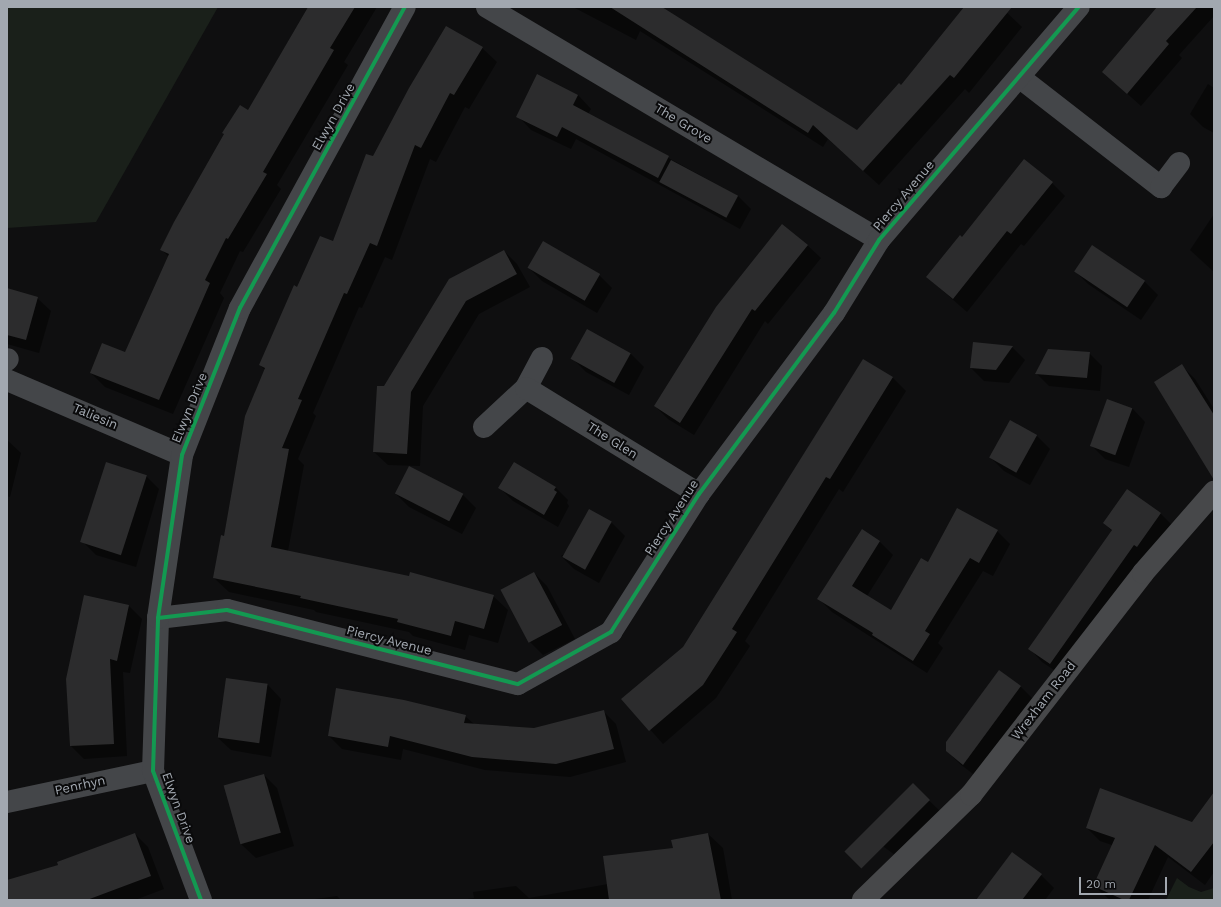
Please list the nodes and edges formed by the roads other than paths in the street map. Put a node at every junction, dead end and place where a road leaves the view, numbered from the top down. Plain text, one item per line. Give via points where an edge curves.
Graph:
1 (405, 7) edge
2 (487, 7) edge
3 (1079, 7) edge
4 (1019, 77) junction
5 (1179, 163) dead end
6 (880, 240) junction
7 (542, 358) dead end
8 (7, 366) edge
9 (526, 388) junction
10 (484, 427) dead end
11 (182, 455) junction
12 (1214, 492) edge
13 (698, 494) junction
14 (158, 618) junction
15 (153, 771) junction
16 (7, 802) edge
17 (202, 900) edge
18 (863, 900) edge

1 - 11 street, Elwyn Drive via 240,308
2 - 6 street, The Grove
3 - 4 street, Piercy Avenue
4 - 5 street via 1161,187
4 - 6 street, Piercy Avenue
6 - 13 street, Piercy Avenue via 834,313
7 - 9 street
8 - 11 street, Taliesin
9 - 10 street
9 - 13 street, The Glen
11 - 14 street, Elwyn Drive
12 - 18 main road, Wrexham Road via 1143,574 971,795
13 - 14 street, Piercy Avenue via 611,632 518,684 227,610
14 - 15 street, Elwyn Drive
15 - 16 street, Penrhyn
15 - 17 street, Elwyn Drive

